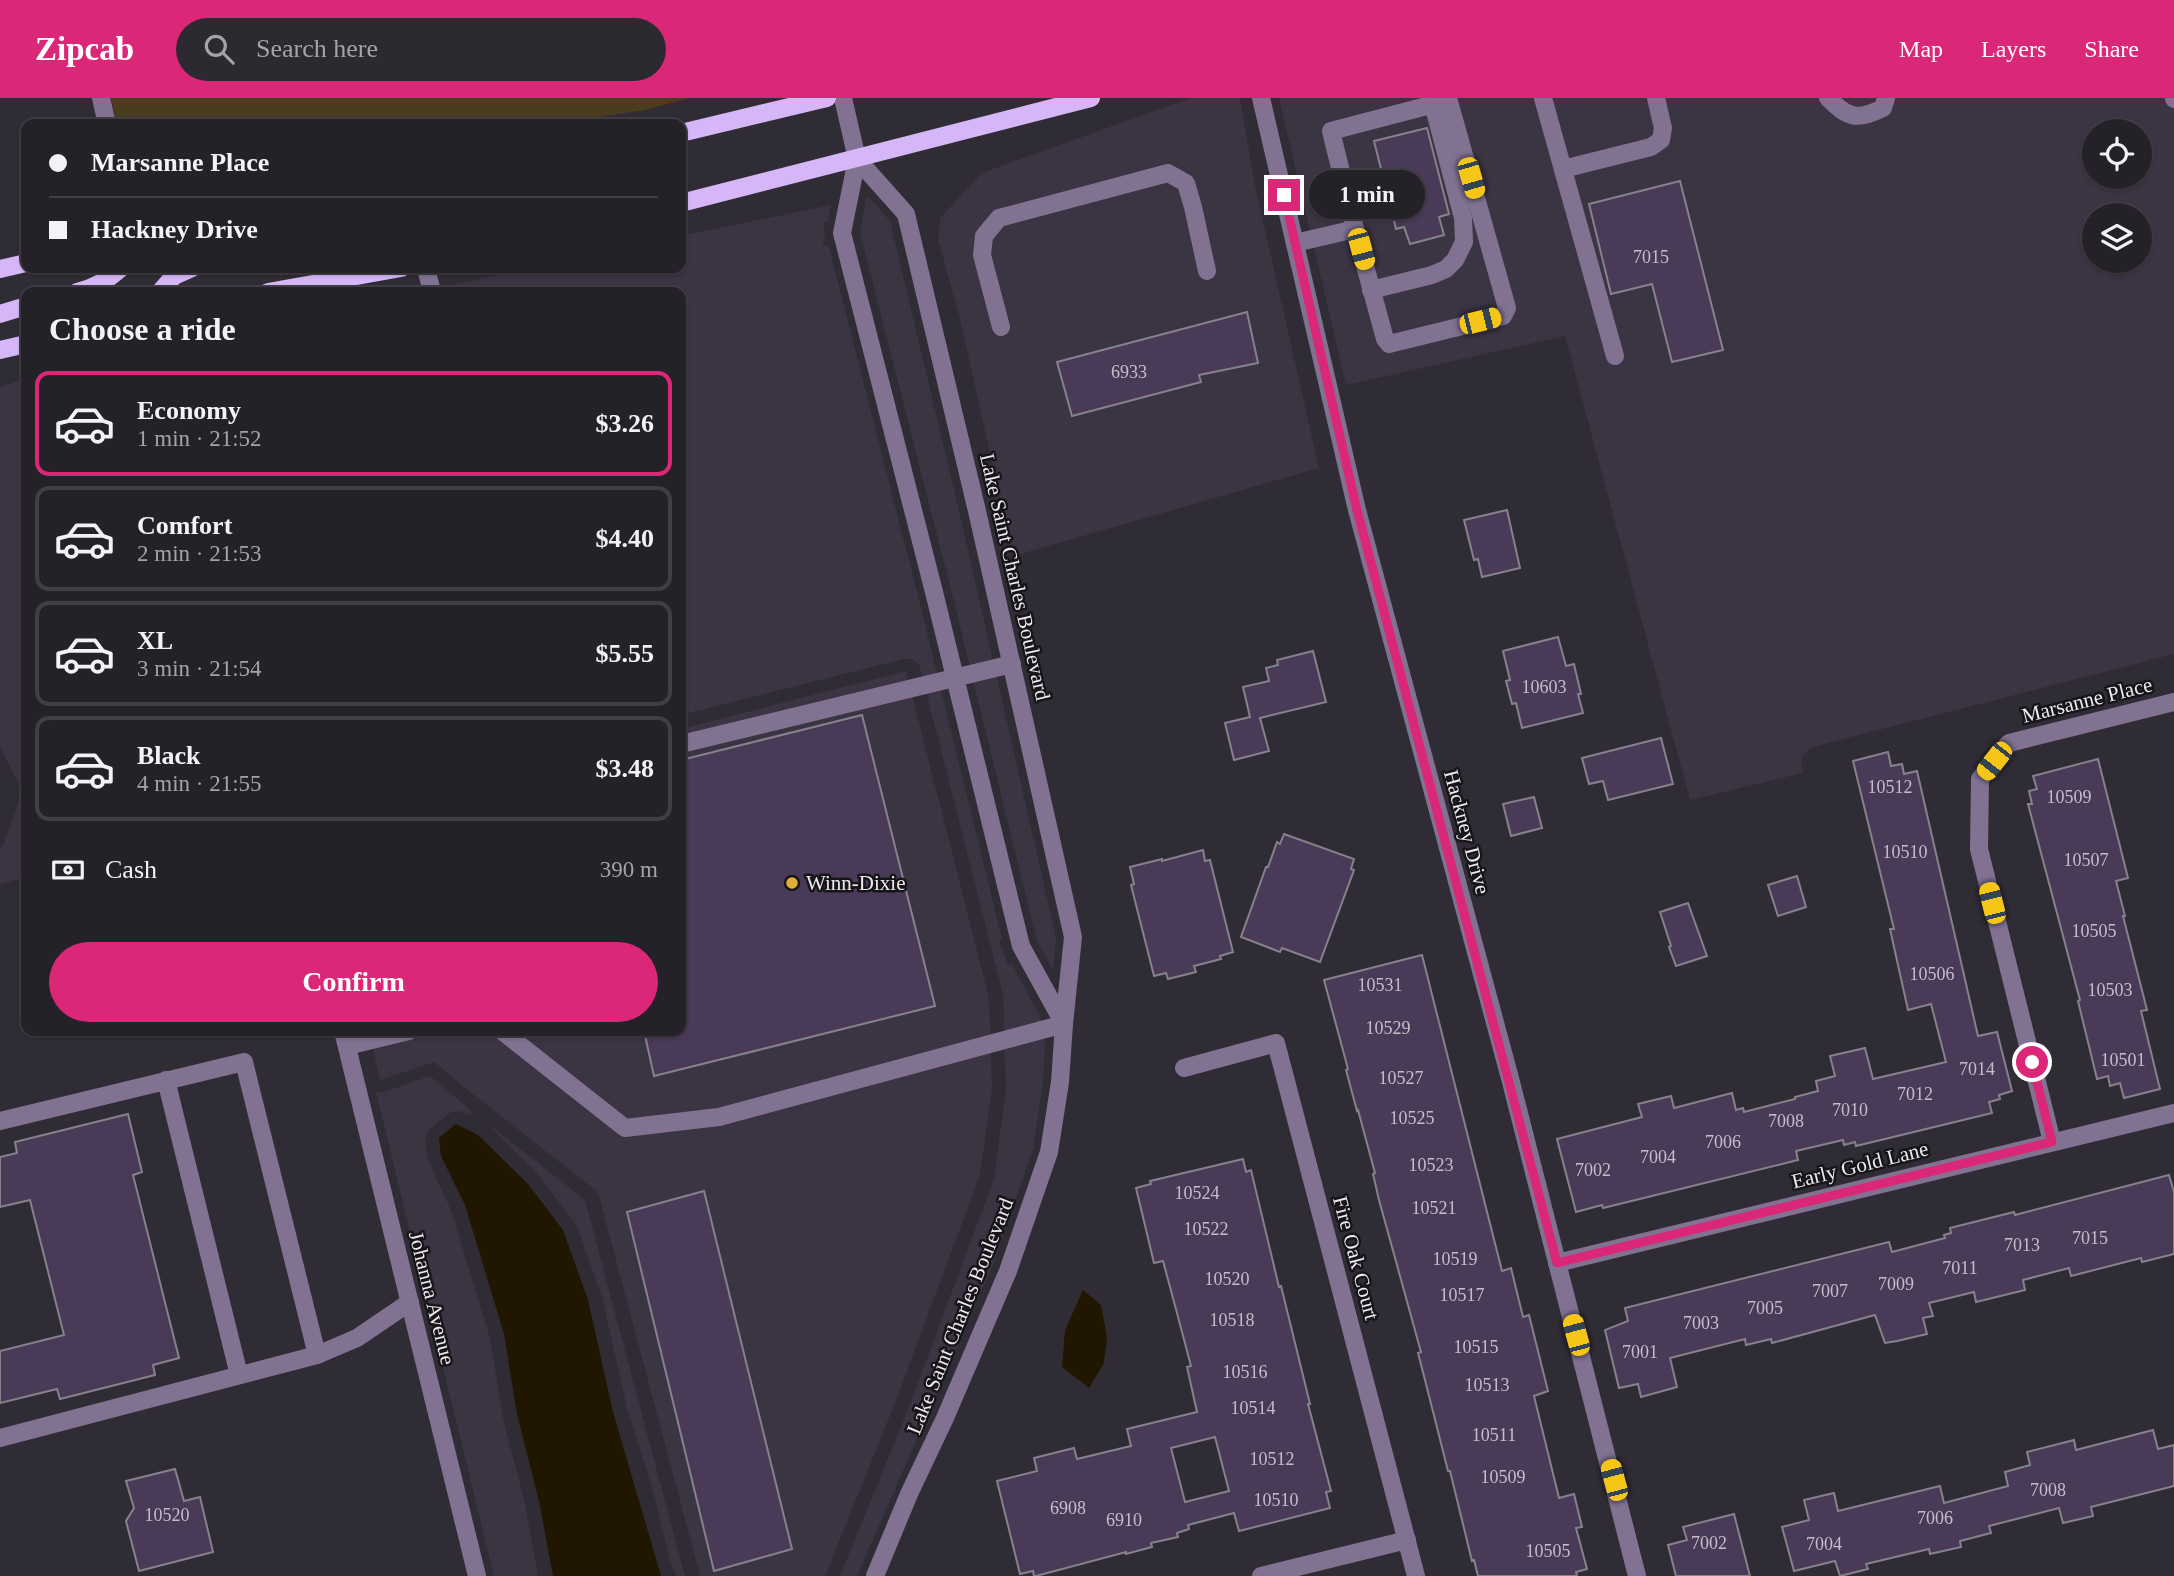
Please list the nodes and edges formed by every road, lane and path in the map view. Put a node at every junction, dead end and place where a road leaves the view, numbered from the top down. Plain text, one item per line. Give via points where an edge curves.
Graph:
1 (101, 98) edge
2 (827, 98) edge
3 (843, 98) edge
4 (1091, 98) edge
5 (1261, 98) edge
6 (1543, 98) edge
7 (1656, 98) edge
8 (1828, 98) edge
9 (1886, 98) edge
10 (1443, 101) edge
11 (106, 119) edge
12 (686, 132) edge
13 (857, 159) junction
14 (1563, 169) junction
15 (686, 203) edge
16 (1355, 229) junction
17 (1295, 243) junction
18 (21, 263) edge
19 (0, 269) edge
20 (1207, 271) dead end
21 (115, 273) edge
22 (181, 273) edge
23 (373, 273) edge
24 (90, 287) edge
25 (164, 287) edge
26 (296, 287) edge
27 (1371, 290) junction
28 (21, 308) edge
29 (0, 314) edge
30 (1001, 327) dead end
31 (21, 345) edge
32 (0, 350) edge
33 (1615, 356) dead end
34 (1012, 664) junction
35 (956, 677) junction
36 (2174, 702) edge
37 (686, 743) edge
38 (1063, 1024) junction
39 (363, 1036) edge
40 (508, 1036) edge
41 (345, 1038) edge
42 (1184, 1068) dead end
43 (166, 1080) junction
44 (2174, 1113) edge
45 (0, 1121) edge
46 (2052, 1142) junction
47 (1557, 1263) junction
48 (410, 1302) junction
49 (317, 1355) junction
50 (239, 1375) junction
51 (0, 1438) edge
52 (1407, 1540) junction
53 (477, 1576) edge
54 (875, 1576) edge
55 (1261, 1576) edge
56 (1416, 1576) edge
57 (1637, 1576) edge

1 - 11 street
2 - 12 main road
3 - 13 street, Lake Saint Charles Boulevard
4 - 13 main road
5 - 17 street, Hackney Drive
6 - 14 street
7 - 14 street via 1661,140 1651,147
8 - 9 street via 1842,113 1864,117 1882,108
10 - 16 street via 1331,131
10 - 27 street via 1464,242 1446,269
10 - 27 street via 1506,312 1389,344
13 - 15 main road
13 - 34 street, Lake Saint Charles Boulevard via 906,214
13 - 35 street, Lake Saint Charles Boulevard via 842,233
14 - 33 street
16 - 17 street
16 - 27 street
17 - 47 street, Hackney Drive via 1357,510
18 - 19 main road
20 - 30 street via 1185,184 1168,173 999,218 984,236 982,255
21 - 24 main road
22 - 25 main road
23 - 26 main road
28 - 29 main road
31 - 32 main road
34 - 35 street
34 - 38 street, Lake Saint Charles Boulevard via 1073,937
35 - 37 street
35 - 38 street, Lake Saint Charles Boulevard via 1021,946
36 - 46 street, Marsanne Place via 2009,743 1980,779 1979,849
38 - 40 street via 719,1117 625,1128
38 - 54 street, Lake Saint Charles Boulevard via 1060,1082 1041,1177 1008,1271
39 - 41 street
41 - 48 street, Johanna Avenue
42 - 52 street, Fire Oak Court via 1276,1043
43 - 45 street
43 - 49 street via 244,1062
43 - 50 street
44 - 46 street, Early Gold Lane
46 - 47 street, Early Gold Lane
47 - 57 street, Hackney Drive
48 - 49 street via 357,1338
48 - 53 street, Johanna Avenue
49 - 50 street
50 - 51 street
52 - 55 street
52 - 56 street, Fire Oak Court

